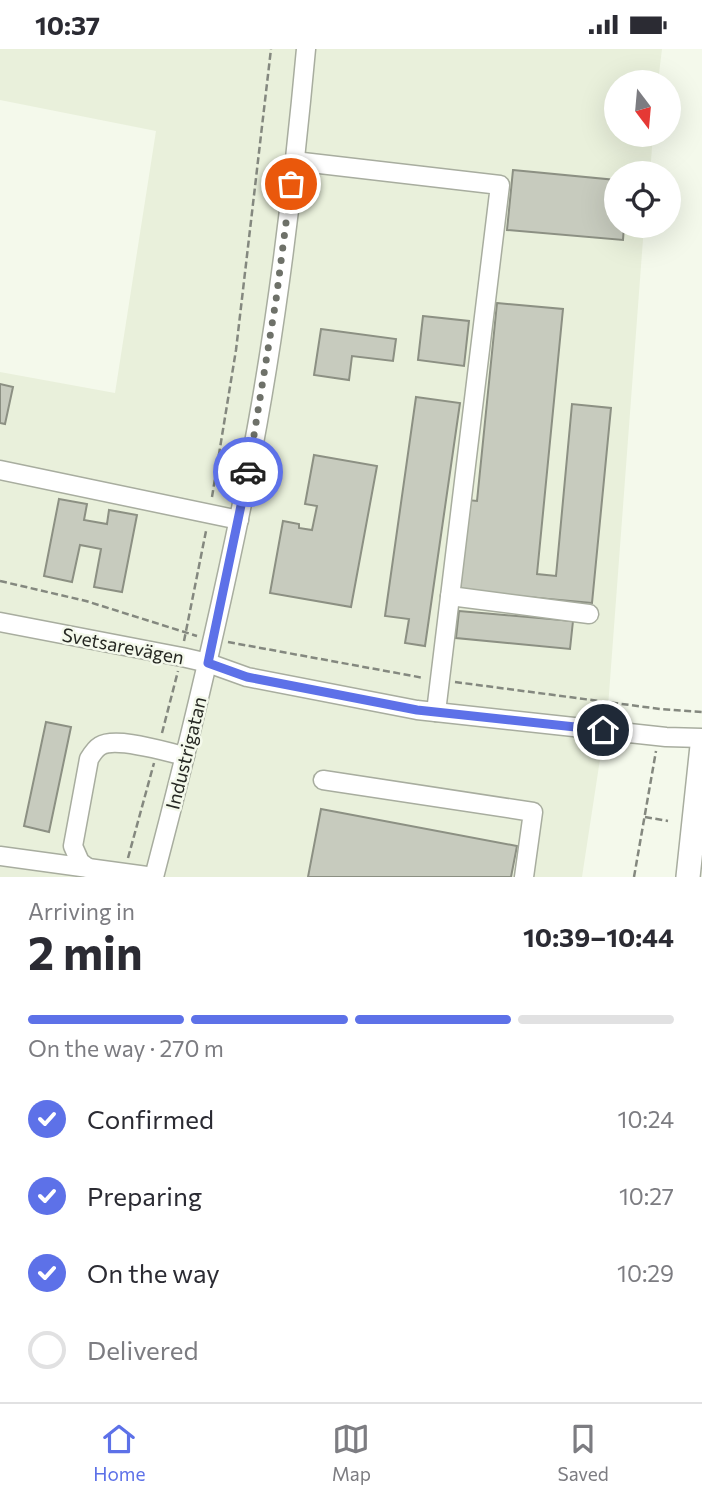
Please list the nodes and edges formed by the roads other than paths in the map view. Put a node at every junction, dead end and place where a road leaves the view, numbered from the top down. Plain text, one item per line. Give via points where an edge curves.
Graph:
1 (306, 49) edge
2 (294, 161) junction
3 (0, 470) edge
4 (239, 520) junction
5 (450, 596) junction
6 (589, 614) dead end
7 (0, 622) edge
8 (208, 663) junction
9 (436, 712) junction
10 (702, 738) edge
11 (702, 745) edge
12 (185, 756) junction
13 (324, 780) dead end
14 (0, 856) edge
15 (77, 870) edge
16 (154, 877) edge
17 (524, 877) edge
18 (688, 877) edge

1 - 2 street, Industrigatan
2 - 4 street, Industrigatan
2 - 5 street via 500,185
3 - 4 street
4 - 8 street, Industrigatan
5 - 6 street
5 - 9 street
7 - 8 street, Svetsarevägen
8 - 9 street, Svetsarevägen via 247,677
8 - 12 street, Industrigatan
9 - 10 street, Svetsarevägen
11 - 18 main road
12 - 15 street via 108,743 94,751 73,846 80,862
12 - 16 street, Industrigatan
13 - 17 street via 533,812
14 - 15 street
15 - 16 street

